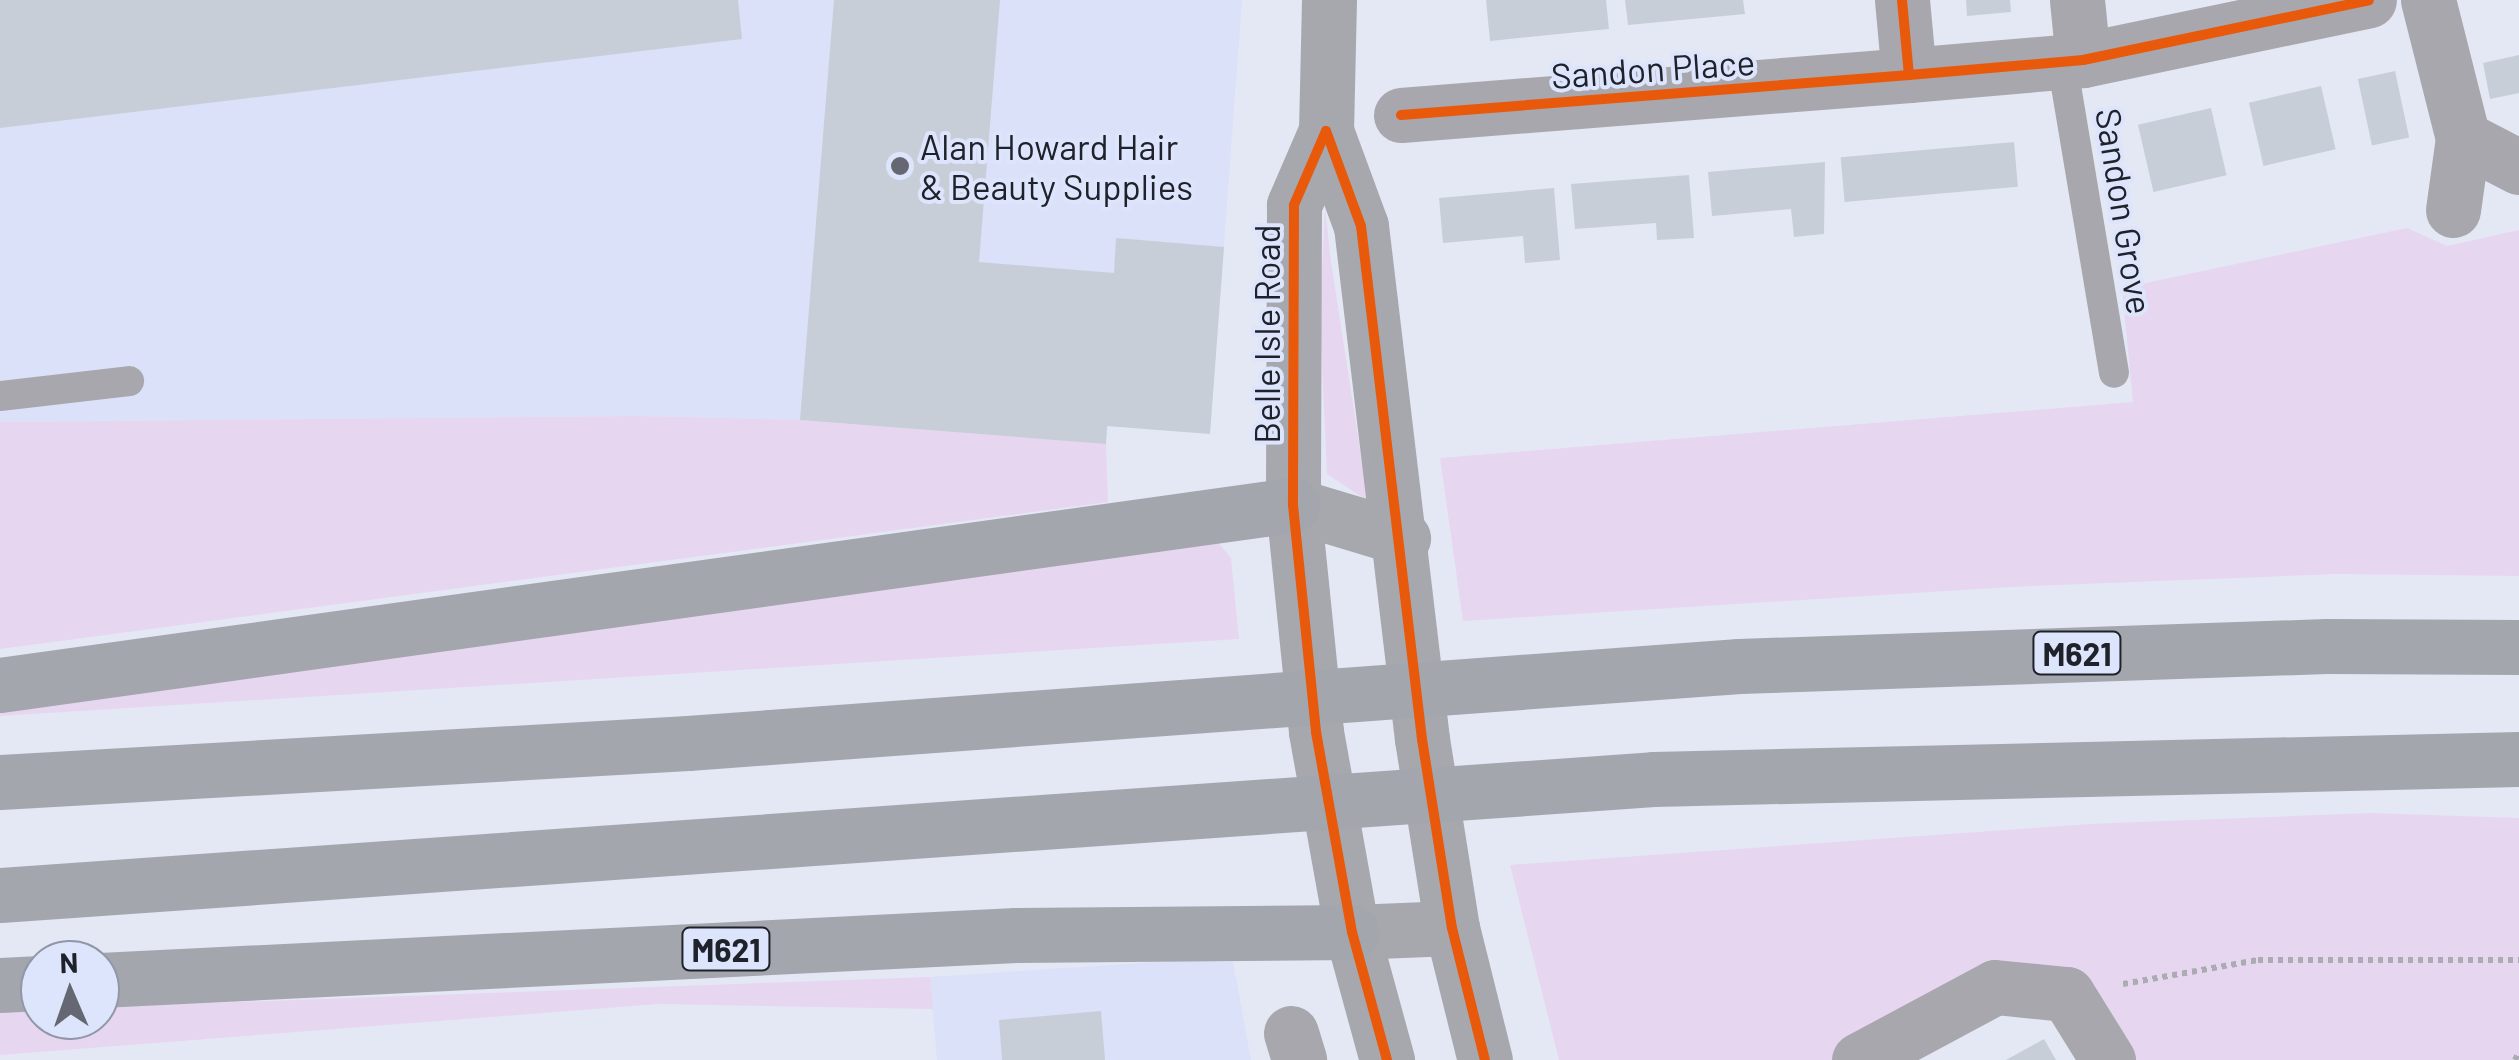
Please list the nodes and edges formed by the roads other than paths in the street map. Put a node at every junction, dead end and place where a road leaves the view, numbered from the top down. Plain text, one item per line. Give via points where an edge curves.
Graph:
1 (1329, 0) edge
2 (1902, 0) edge
3 (2076, 0) edge
4 (2369, 0) edge
5 (2428, 0) edge
6 (2072, 61) junction
7 (1909, 75) junction
8 (1401, 115) dead end
9 (1326, 131) junction
10 (2463, 138) junction
11 (2519, 167) edge
12 (2453, 210) dead end
13 (2114, 373) dead end
14 (128, 381) dead end
15 (0, 396) edge
16 (1292, 505) junction
17 (1403, 538) junction
18 (2519, 647) edge
19 (0, 686) edge
20 (2519, 760) edge
21 (0, 782) edge
22 (0, 895) edge
23 (1452, 928) junction
24 (1352, 932) junction
25 (120, 979) edge
26 (1388, 1060) edge
27 (1485, 1060) edge
28 (1860, 1060) edge
29 (2108, 1060) edge

1 - 9 street, Belle Isle Road
2 - 7 street
3 - 6 street
4 - 6 street, Sandon Place
5 - 10 street
6 - 7 street, Sandon Place
6 - 13 lane, Sandon Grove
7 - 8 street, Sandon Place
9 - 16 street, Belle Isle Road via 1294,204
9 - 17 street, Belle Isle Road via 1361,226
10 - 11 street
10 - 12 street
14 - 15 lane
16 - 17 street
16 - 19 highway
16 - 24 street, Belle Isle Road via 1316,732
17 - 23 street, Belle Isle Road via 1422,739
18 - 21 highway, M621 via 2250,648 1635,672 688,743
20 - 22 highway via 1653,779
23 - 24 street
23 - 27 street, Belle Isle Road
24 - 25 highway, M621 via 1016,935
24 - 26 street, Belle Isle Road
28 - 29 street via 1994,987 2068,994

